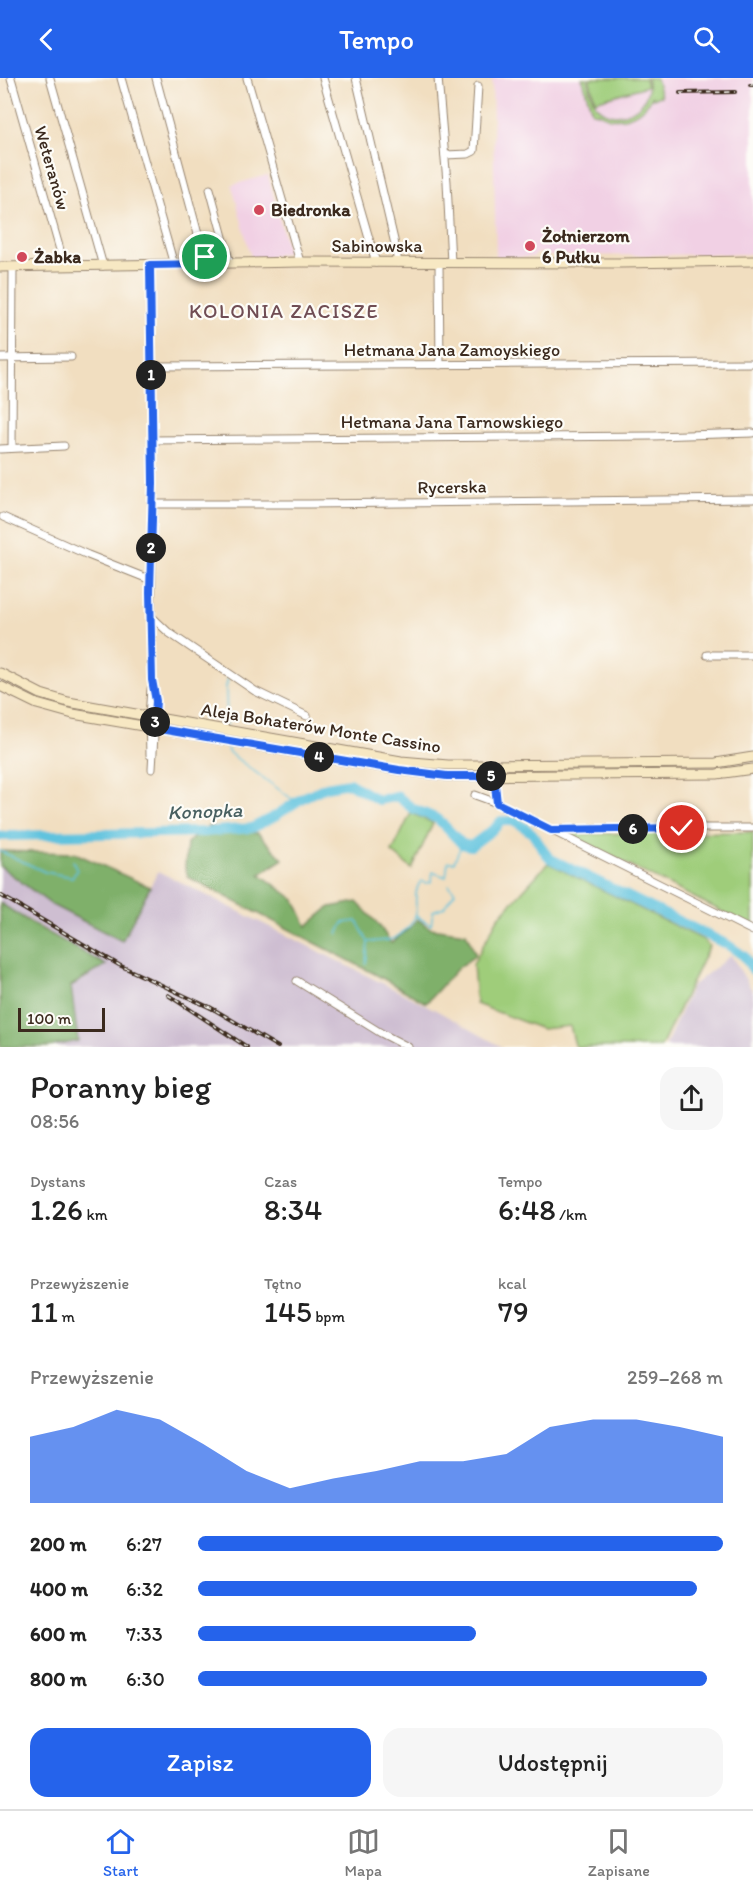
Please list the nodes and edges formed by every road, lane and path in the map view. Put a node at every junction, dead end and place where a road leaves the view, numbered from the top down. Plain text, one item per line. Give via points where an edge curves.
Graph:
1 (11, 78) edge
2 (50, 78) edge
3 (121, 78) edge
4 (156, 78) edge
5 (247, 78) edge
6 (323, 78) edge
7 (356, 78) edge
8 (438, 78) edge
9 (478, 86) dead end
10 (445, 155) junction
11 (210, 189) dead end
12 (753, 261) edge
13 (300, 262) junction
14 (230, 263) junction
15 (376, 263) junction
16 (398, 263) junction
17 (439, 263) junction
18 (451, 263) junction
19 (206, 264) junction
20 (150, 265) junction
21 (174, 265) junction
22 (62, 266) junction
23 (103, 266) junction
24 (0, 267) edge
25 (13, 267) junction
26 (71, 357) dead end
27 (0, 358) edge
28 (13, 358) junction
29 (753, 363) edge
30 (440, 365) junction
31 (151, 366) junction
32 (753, 433) edge
33 (152, 440) junction
34 (64, 446) dead end
35 (12, 448) junction
36 (0, 449) edge
37 (753, 499) edge
38 (152, 504) junction
39 (3, 517) dead end
40 (151, 580) junction
41 (151, 616) junction
42 (707, 655) dead end
43 (753, 655) edge
44 (0, 673) edge
45 (0, 686) edge
46 (307, 716) dead end
47 (152, 723) junction
48 (753, 758) edge
49 (753, 769) edge
50 (494, 776) junction
51 (475, 795) dead end
52 (497, 803) junction
53 (753, 828) edge
54 (551, 830) junction
55 (753, 931) edge
56 (297, 981) dead end
57 (408, 1047) edge

1 - 22 street, Weteranów
2 - 23 street
3 - 21 street
4 - 19 street
5 - 13 street
6 - 15 street
7 - 16 street
8 - 10 street
9 - 10 street via 474,151
10 - 18 street
11 - 14 street
12 - 18 main road, Sabinowska
13 - 14 main road, Sabinowska
13 - 15 main road, Sabinowska
14 - 19 main road, Sabinowska
15 - 16 main road, Sabinowska
16 - 17 main road, Sabinowska
17 - 18 main road, Sabinowska
17 - 30 street
19 - 21 main road, Sabinowska
20 - 21 main road, Sabinowska
20 - 23 main road, Sabinowska
20 - 31 street
22 - 23 main road, Sabinowska
22 - 25 main road, Sabinowska
24 - 25 main road, Sabinowska
25 - 28 street
26 - 28 street
27 - 28 street
28 - 35 street
29 - 30 street, Hetmana Jana Zamoyskiego
30 - 31 street, Hetmana Jana Zamoyskiego
31 - 33 street
32 - 33 street, Hetmana Jana Tarnowskiego
33 - 38 street
34 - 35 street
35 - 36 street
37 - 38 street, Rycerska
38 - 40 street
39 - 40 street
40 - 41 street
41 - 46 street via 168,632 255,691
41 - 47 street via 156,701
42 - 43 street
44 - 47 main road, Aleja Bohaterów Monte Cassino via 41,694
45 - 47 main road, Aleja Bohaterów Monte Cassino via 51,709
47 - 48 main road, Aleja Bohaterów Monte Cassino via 226,729 448,765 734,762
47 - 50 main road, Aleja Bohaterów Monte Cassino via 228,741 399,770
49 - 50 main road, Aleja Bohaterów Monte Cassino via 717,774
50 - 52 street
51 - 52 street
52 - 54 street
53 - 54 street
54 - 55 street
56 - 57 street

